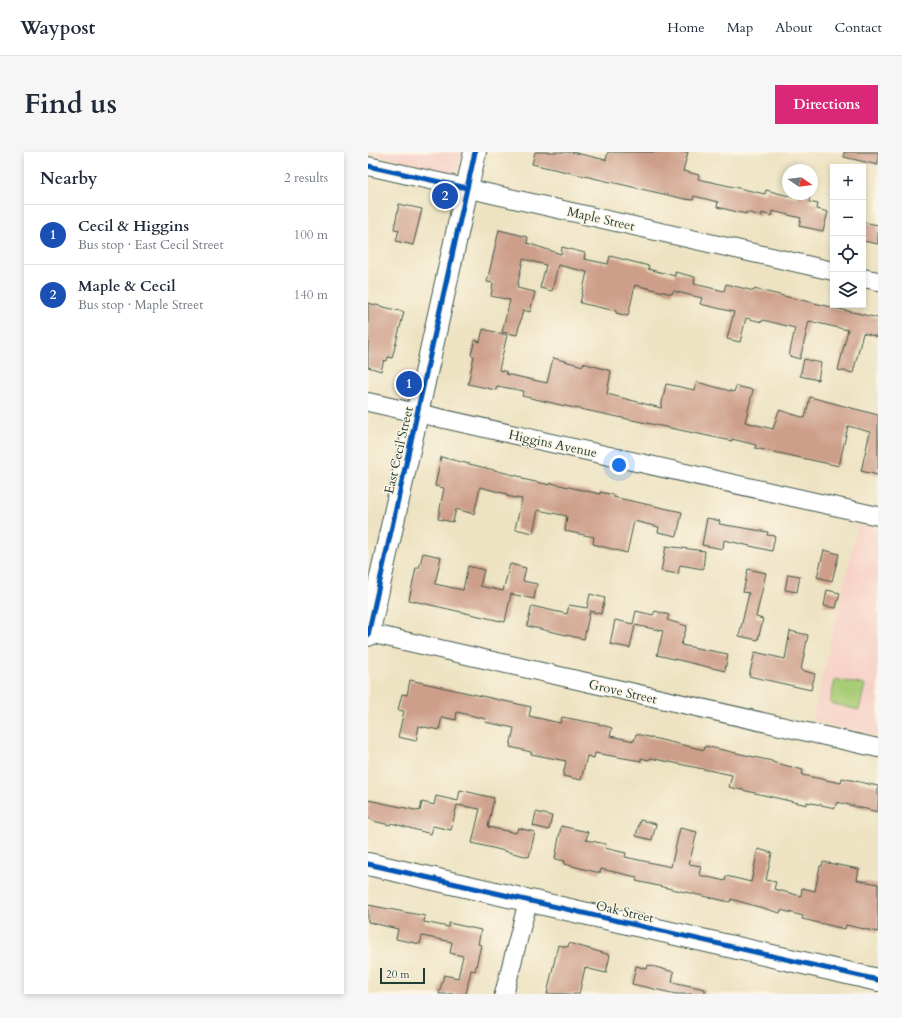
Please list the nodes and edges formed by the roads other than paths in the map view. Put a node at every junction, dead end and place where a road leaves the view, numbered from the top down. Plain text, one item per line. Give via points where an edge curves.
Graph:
1 (475, 152) edge
2 (368, 166) edge
3 (467, 188) junction
4 (830, 270) edge
5 (866, 279) edge
6 (878, 281) edge
7 (368, 402) edge
8 (418, 414) junction
9 (878, 516) edge
10 (368, 634) edge
11 (878, 748) edge
12 (368, 864) edge
13 (528, 901) junction
14 (878, 980) edge
15 (504, 994) edge

1 - 3 street, East Cecil Street
2 - 3 street, Maple Street
3 - 4 street, Maple Street
3 - 8 street, East Cecil Street
5 - 6 street
7 - 8 street, Higgins Avenue
8 - 9 street, Higgins Avenue
8 - 10 street, East Cecil Street
10 - 11 street, Grove Street
12 - 13 street, Oak Street
13 - 14 street, Oak Street
13 - 15 street

